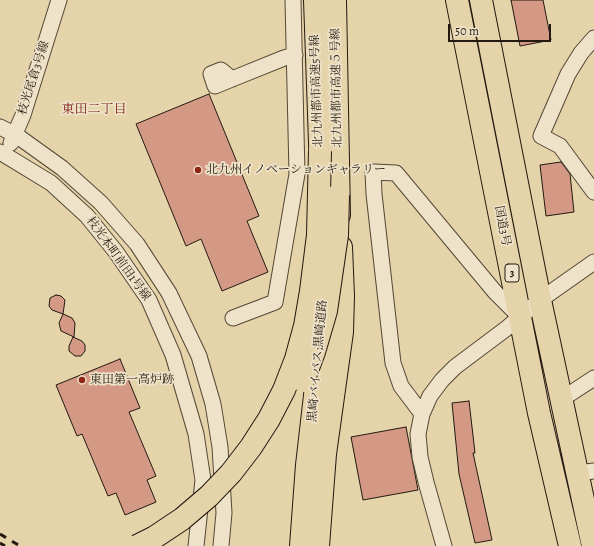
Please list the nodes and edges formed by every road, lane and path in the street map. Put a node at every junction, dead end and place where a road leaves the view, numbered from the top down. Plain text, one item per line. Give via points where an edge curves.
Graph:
1 (59, 0) edge
2 (293, 0) edge
3 (315, 0) edge
4 (335, 0) edge
5 (457, 0) edge
6 (481, 0) edge
7 (594, 38) edge
8 (295, 55) junction
9 (232, 79) dead end
10 (0, 127) edge
11 (16, 135) junction
12 (320, 151) junction
13 (3, 153) edge
14 (594, 192) edge
15 (338, 195) junction
16 (594, 262) edge
17 (540, 300) junction
18 (520, 317) junction
19 (233, 318) dead end
20 (594, 378) edge
21 (562, 399) junction
22 (422, 414) junction
23 (586, 472) edge
24 (569, 544) edge
25 (137, 546) edge
26 (159, 546) edge
27 (196, 546) edge
28 (221, 546) edge
29 (301, 546) edge
30 (318, 546) edge
31 (444, 546) edge
32 (593, 546) edge

1 - 11 street, 枝光尾倉3号線
2 - 8 street
3 - 12 highway, 北九州都市高速5号線
4 - 15 highway, 北九州都市高速５号線
5 - 18 highway, 国道3号 / 3
6 - 17 highway, 国道3号 / 3
7 - 14 street via 568,74 541,136 560,146
8 - 9 street
8 - 19 street via 297,174 275,302
10 - 11 street, 枝光本町前田1号線
11 - 13 street, 枝光尾倉3号線
11 - 28 street, 枝光本町前田1号線 via 62,168 101,203 137,244 169,293 199,356 213,404 220,447 224,506
12 - 25 highway, 北九州都市高速5号線, bridge via 318,235 311,291 296,359 284,390 269,419 231,473 182,519
12 - 29 highway, 黒崎バイパス;黒崎道路, bridge via 323,328 307,465
13 - 27 street, 枝光本町前田1号線 via 51,183 87,216 149,300 173,354 196,434 203,480
15 - 26 highway, 北九州都市高速５号線, bridge via 338,235 326,311 314,352 285,420 266,449 228,494 204,515
15 - 30 highway, 黒崎バイパス;黒崎道路, bridge via 343,296 342,332 325,454
16 - 17 street
17 - 18 street
17 - 21 highway, 国道3号 / 3
18 - 22 street via 455,367 430,396
18 - 22 street via 495,292 396,172 373,172 393,364 400,386
18 - 24 highway, 国道3号 / 3
20 - 21 street
21 - 23 highway, 国道3号 / 3
22 - 31 street via 418,434 420,457
23 - 32 highway, 国道3号 / 3

